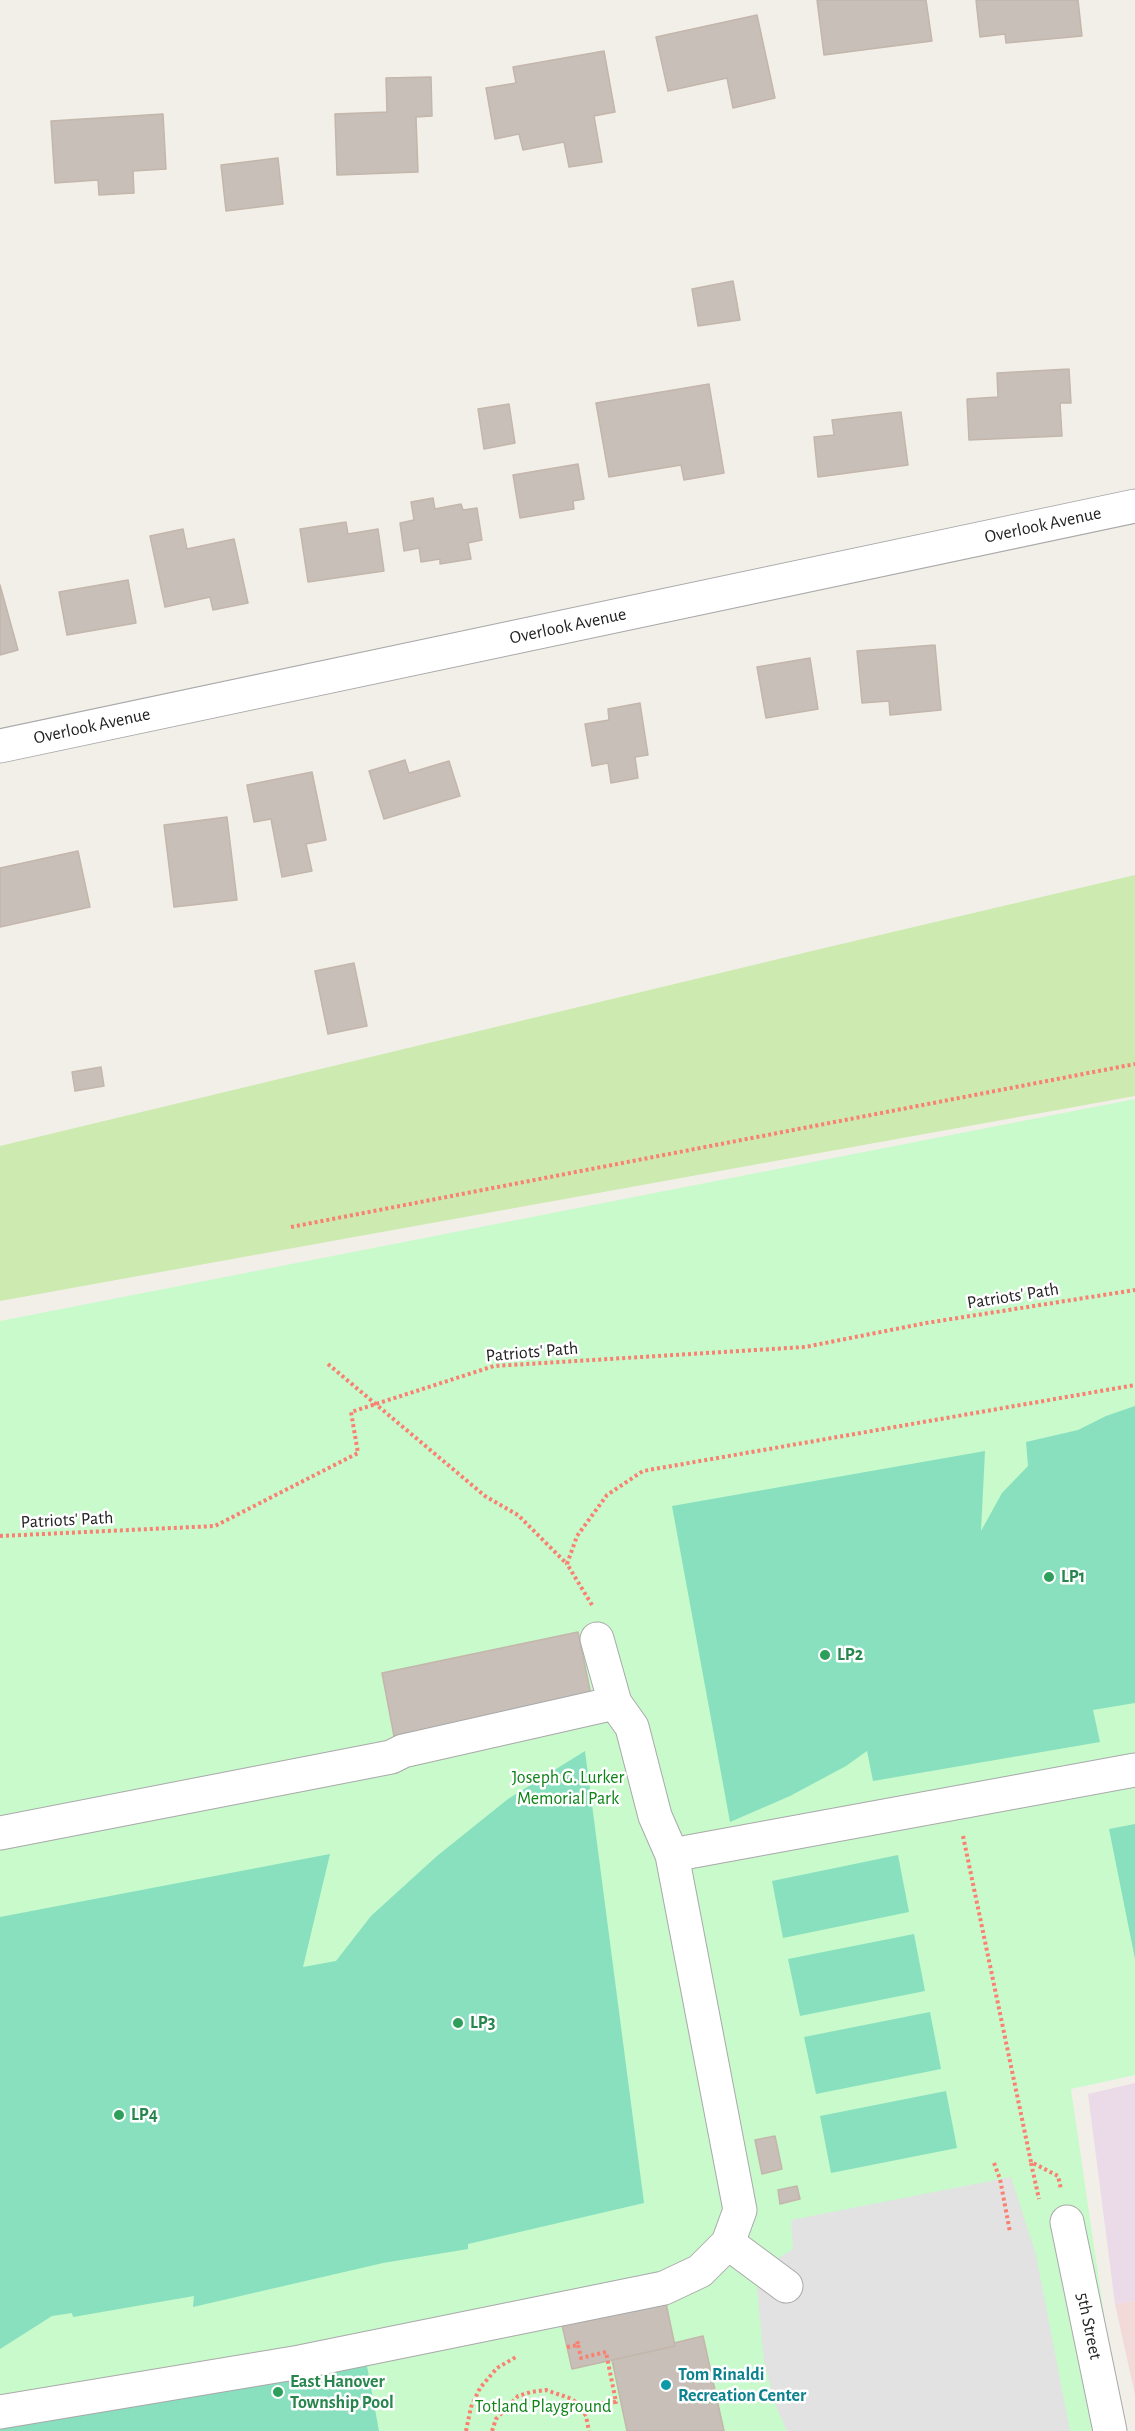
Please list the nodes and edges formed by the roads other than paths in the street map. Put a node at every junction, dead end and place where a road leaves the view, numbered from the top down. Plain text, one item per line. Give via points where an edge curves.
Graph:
1 (1135, 506) edge
2 (0, 746) edge
3 (597, 1640) road end
4 (615, 1703) junction
5 (1135, 1770) edge
6 (0, 1833) edge
7 (672, 1855) junction
8 (1054, 2214) road end
9 (728, 2243) junction
10 (786, 2286) dead end
11 (0, 2412) edge
12 (1110, 2431) edge

1 - 2 street, Overlook Avenue
3 - 4 street
4 - 6 street via 403,1751 391,1757
4 - 7 street via 632,1727 656,1816
5 - 7 street
7 - 9 street via 740,2210
8 - 12 street, 5th Street
9 - 10 street
9 - 11 street via 700,2271 664,2288 300,2362

